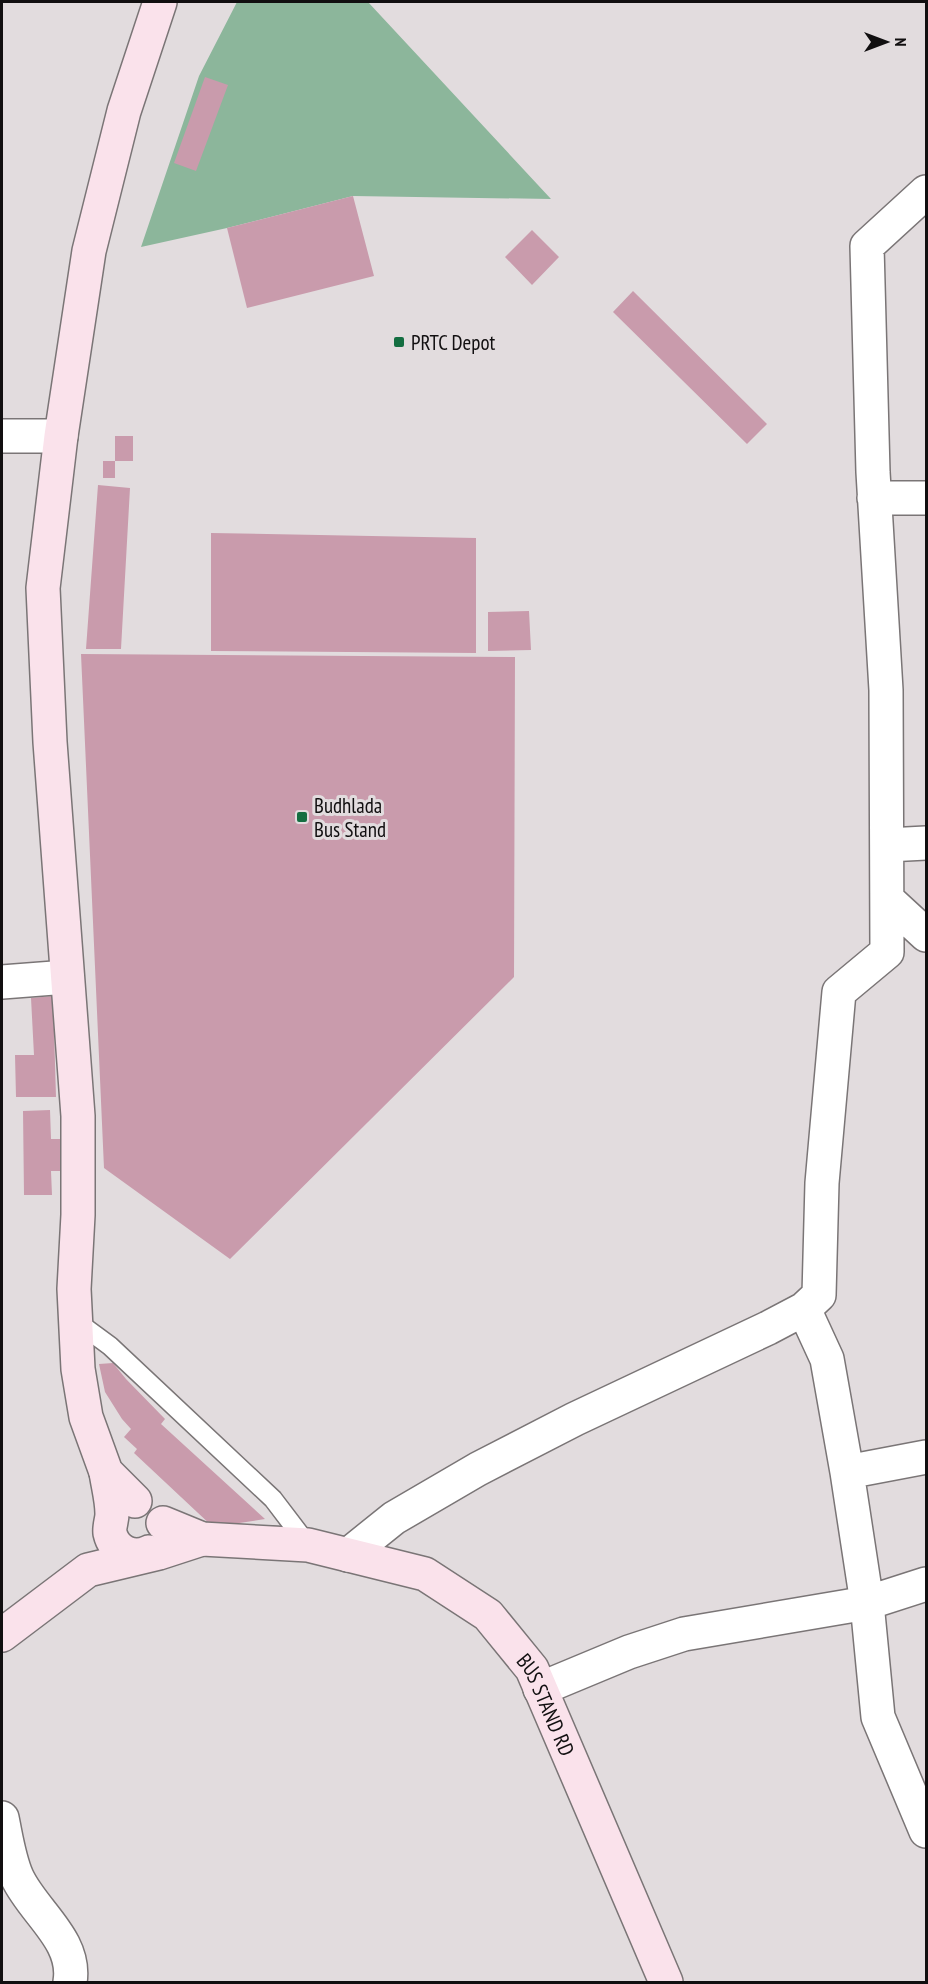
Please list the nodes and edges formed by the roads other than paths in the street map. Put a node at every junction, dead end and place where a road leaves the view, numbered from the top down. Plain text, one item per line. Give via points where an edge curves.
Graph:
1 (160, 2) edge
2 (927, 192) edge
3 (2, 436) edge
4 (61, 436) junction
5 (874, 498) junction
6 (927, 498) edge
7 (927, 843) edge
8 (887, 844) junction
9 (887, 899) junction
10 (927, 935) edge
11 (67, 977) junction
12 (2, 982) edge
13 (804, 1309) junction
14 (76, 1321) junction
15 (927, 1457) edge
16 (847, 1472) junction
17 (119, 1516) junction
18 (163, 1523) junction
19 (202, 1539) junction
20 (308, 1545) junction
21 (143, 1555) junction
22 (348, 1555) junction
23 (87, 1570) junction
24 (927, 1584) edge
25 (867, 1603) junction
26 (2, 1635) edge
27 (540, 1689) junction
28 (915, 1775) edge
29 (2, 1818) edge
30 (927, 1831) edge
31 (70, 1983) edge
32 (666, 1983) edge

1 - 4 street via 124,111 89,251
2 - 5 street via 867,246
3 - 4 street
4 - 11 street via 44,588 50,742
5 - 6 street
5 - 8 street via 886,690
7 - 8 street
8 - 9 street
9 - 10 street
9 - 13 street via 887,952 839,992 822,1183 819,1295
11 - 12 street
11 - 14 street via 78,1116
13 - 16 street via 827,1359
13 - 22 street via 478,1469 394,1518
14 - 17 street via 86,1417
14 - 20 lane via 110,1346 273,1499
15 - 16 street
16 - 25 street
17 - 18 street via 148,1503 158,1511
17 - 21 street via 115,1546 131,1556
17 - 23 street
18 - 19 street
18 - 21 street via 163,1536 152,1551
19 - 20 street, BUS STAND RD
19 - 21 street
20 - 22 street, BUS STAND RD
21 - 23 street
22 - 27 street, BUS STAND RD via 425,1574 488,1616 532,1669
23 - 26 street
24 - 25 street
25 - 27 street via 684,1634
25 - 28 street via 878,1717
27 - 32 street, BUS STAND RD
28 - 30 street
29 - 31 street via 17,1877 67,1950 72,1971

